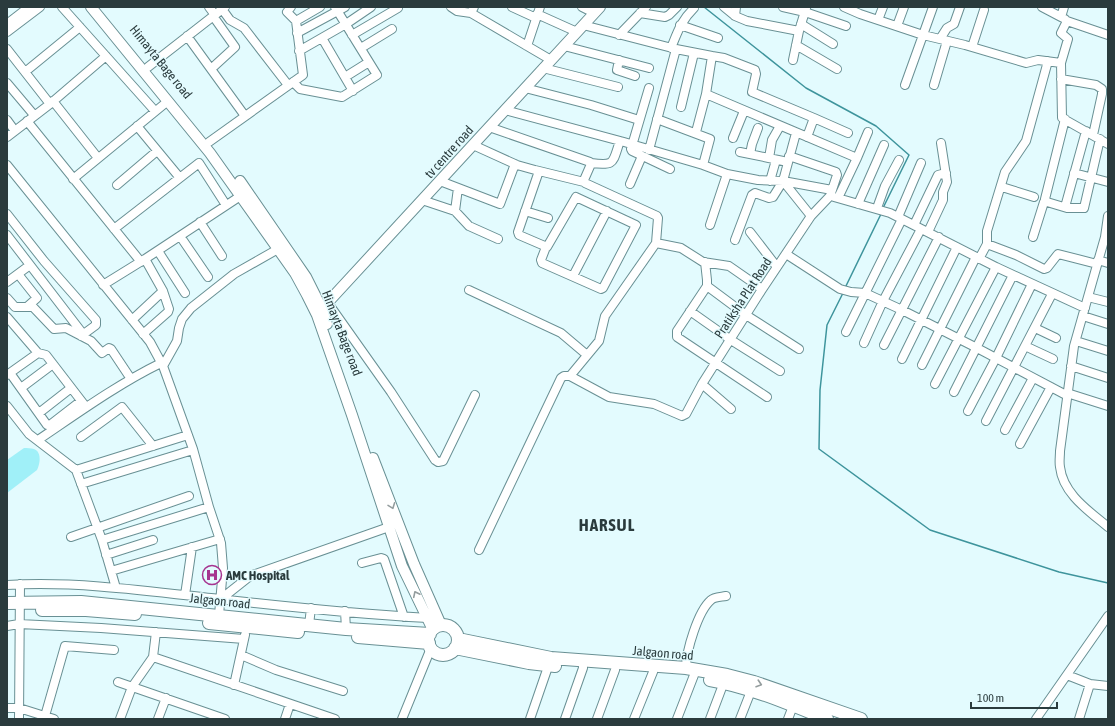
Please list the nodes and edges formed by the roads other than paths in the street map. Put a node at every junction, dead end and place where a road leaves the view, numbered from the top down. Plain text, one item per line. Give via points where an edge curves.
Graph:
1 (29, 7) edge
2 (40, 7) edge
3 (62, 7) edge
4 (91, 7) edge
5 (99, 7) edge
6 (209, 7) edge
7 (320, 7) edge
8 (371, 7) edge
9 (512, 7) edge
10 (582, 7) edge
11 (677, 7) edge
12 (724, 7) edge
13 (736, 7) edge
14 (783, 7) edge
15 (844, 7) edge
16 (883, 7) edge
17 (904, 7) edge
18 (933, 7) edge
19 (960, 7) edge
20 (1042, 7) edge
21 (1064, 7) edge
22 (224, 8) edge
23 (339, 8) edge
24 (398, 8) edge
25 (456, 8) edge
26 (694, 8) edge
27 (286, 9) edge
28 (473, 10) edge
29 (597, 10) edge
30 (643, 10) edge
31 (806, 10) edge
32 (984, 10) dead end
33 (862, 11) edge
34 (538, 13) edge
35 (214, 16) junction
36 (735, 16) junction
37 (1064, 19) junction
38 (878, 20) junction
39 (296, 21) junction
40 (8, 22) edge
41 (346, 24) junction
42 (680, 25) junction
43 (846, 26) dead end
44 (897, 26) junction
45 (80, 27) junction
46 (800, 27) junction
47 (580, 28) junction
48 (392, 29) dead end
49 (7, 32) edge
50 (297, 33) junction
51 (352, 34) junction
52 (620, 35) junction
53 (923, 35) junction
54 (1108, 35) edge
55 (187, 36) junction
56 (322, 38) junction
57 (718, 38) dead end
58 (943, 40) junction
59 (833, 44) dead end
60 (796, 45) junction
61 (527, 46) junction
62 (564, 46) junction
63 (972, 47) junction
64 (361, 48) junction
65 (7, 49) edge
66 (673, 49) junction
67 (299, 51) junction
68 (694, 53) junction
69 (106, 56) junction
70 (712, 56) junction
71 (551, 60) junction
72 (619, 60) junction
73 (794, 60) dead end
74 (1048, 61) junction
75 (370, 62) junction
76 (1061, 63) junction
77 (148, 67) junction
78 (543, 68) junction
79 (649, 68) dead end
80 (211, 69) junction
81 (837, 69) dead end
82 (24, 72) junction
83 (634, 76) dead end
84 (345, 77) junction
85 (1062, 79) junction
86 (7, 83) edge
87 (290, 84) junction
88 (905, 85) dead end
89 (934, 85) dead end
90 (525, 88) junction
91 (618, 88) dead end
92 (650, 88) dead end
93 (353, 91) junction
94 (706, 94) junction
95 (168, 101) junction
96 (52, 102) junction
97 (681, 107) dead end
98 (505, 110) junction
99 (744, 111) junction
100 (155, 112) junction
101 (34, 115) junction
102 (245, 116) junction
103 (814, 118) junction
104 (657, 119) junction
105 (1065, 119) junction
106 (7, 120) edge
107 (639, 120) junction
108 (27, 121) junction
109 (137, 126) junction
110 (780, 126) junction
111 (489, 127) junction
112 (758, 128) dead end
113 (15, 130) junction
114 (696, 132) junction
115 (868, 132) dead end
116 (796, 133) junction
117 (848, 133) dead end
118 (1093, 135) junction
119 (7, 137) edge
120 (807, 137) junction
121 (733, 138) dead end
122 (620, 141) junction
123 (209, 142) junction
124 (941, 143) dead end
125 (473, 144) junction
126 (632, 144) junction
127 (1108, 144) edge
128 (884, 145) dead end
129 (649, 150) junction
130 (157, 151) junction
131 (740, 152) dead end
132 (750, 154) junction
133 (642, 156) junction
134 (98, 158) junction
135 (857, 158) junction
136 (772, 159) junction
137 (789, 159) junction
138 (899, 160) dead end
139 (591, 163) junction
140 (921, 163) dead end
141 (515, 164) junction
142 (7, 165) edge
143 (703, 165) junction
144 (670, 169) dead end
145 (539, 171) junction
146 (946, 173) junction
147 (1074, 173) junction
148 (727, 174) junction
149 (1091, 177) junction
150 (180, 178) junction
151 (73, 179) junction
152 (440, 181) junction
153 (770, 181) junction
154 (783, 181) junction
155 (584, 182) junction
156 (1108, 182) edge
157 (630, 184) dead end
158 (117, 185) dead end
159 (1002, 187) junction
160 (458, 188) junction
161 (244, 193) junction
162 (831, 193) junction
163 (1034, 197) dead end
164 (838, 198) junction
165 (422, 200) junction
166 (1046, 201) junction
167 (858, 204) junction
168 (226, 205) junction
169 (1065, 207) junction
170 (879, 209) junction
171 (454, 211) junction
172 (526, 211) junction
173 (606, 211) junction
174 (7, 214) edge
175 (811, 216) junction
176 (1108, 216) edge
177 (548, 218) dead end
178 (900, 218) junction
179 (200, 222) junction
180 (710, 225) dead end
181 (114, 229) junction
182 (921, 229) junction
183 (750, 232) dead end
184 (1107, 235) edge
185 (7, 236) edge
186 (180, 236) junction
187 (939, 237) junction
188 (1033, 238) dead end
189 (498, 239) dead end
190 (736, 240) dead end
191 (656, 243) junction
192 (987, 244) junction
193 (546, 246) junction
194 (957, 247) junction
195 (278, 249) junction
196 (158, 251) junction
197 (786, 254) junction
198 (222, 256) dead end
199 (978, 258) junction
200 (143, 261) junction
201 (705, 262) junction
202 (1098, 262) junction
203 (1108, 263) edge
204 (30, 264) junction
205 (777, 267) junction
206 (996, 267) junction
207 (18, 274) junction
208 (1013, 275) junction
209 (573, 276) junction
210 (208, 277) dead end
211 (7, 282) edge
212 (1032, 284) junction
213 (103, 285) junction
214 (707, 286) junction
215 (762, 289) junction
216 (469, 290) dead end
217 (163, 291) junction
218 (185, 293) dead end
219 (866, 293) junction
220 (1052, 294) junction
221 (1088, 297) junction
222 (7, 298) edge
223 (883, 301) junction
224 (1108, 302) edge
225 (28, 306) junction
226 (322, 309) junction
227 (902, 310) junction
228 (690, 311) junction
229 (1084, 312) junction
230 (746, 315) junction
231 (8, 320) edge
232 (132, 320) junction
233 (921, 320) junction
234 (1108, 324) edge
235 (940, 328) junction
236 (1035, 328) junction
237 (846, 332) dead end
238 (143, 334) junction
239 (82, 335) junction
240 (1056, 338) dead end
241 (959, 339) junction
242 (731, 340) junction
243 (1076, 341) junction
244 (864, 343) dead end
245 (884, 345) dead end
246 (1026, 346) junction
247 (799, 348) dead end
248 (977, 348) junction
249 (1108, 351) edge
250 (38, 353) junction
251 (587, 355) junction
252 (996, 358) junction
253 (902, 359) dead end
254 (1053, 359) dead end
255 (716, 363) junction
256 (53, 364) junction
257 (162, 365) junction
258 (922, 365) dead end
259 (1071, 366) junction
260 (1014, 368) junction
261 (780, 370) dead end
262 (8, 374) edge
263 (570, 376) junction
264 (1034, 378) junction
265 (1108, 378) edge
266 (131, 379) junction
267 (702, 384) junction
268 (935, 384) dead end
269 (1051, 387) junction
270 (21, 388) junction
271 (71, 388) junction
272 (954, 392) dead end
273 (475, 394) dead end
274 (1067, 394) junction
275 (767, 397) dead end
276 (84, 404) junction
277 (7, 406) edge
278 (1108, 406) edge
279 (731, 409) dead end
280 (968, 411) dead end
281 (38, 413) junction
282 (986, 421) dead end
283 (1005, 430) dead end
284 (188, 436) junction
285 (81, 437) dead end
286 (38, 440) junction
287 (1020, 444) dead end
288 (153, 446) junction
289 (193, 450) junction
290 (76, 470) junction
291 (81, 484) junction
292 (189, 496) dead end
293 (209, 507) junction
294 (97, 527) junction
295 (389, 527) junction
296 (1108, 527) edge
297 (71, 537) dead end
298 (220, 539) junction
299 (102, 540) junction
300 (153, 540) dead end
301 (192, 547) junction
302 (479, 550) dead end
303 (106, 555) junction
304 (362, 563) dead end
305 (110, 571) junction
306 (20, 584) junction
307 (7, 585) edge
308 (116, 588) junction
309 (186, 595) junction
310 (726, 596) dead end
311 (221, 600) junction
312 (7, 603) edge
313 (20, 606) junction
314 (311, 608) junction
315 (7, 610) edge
316 (345, 611) junction
317 (219, 615) junction
318 (1108, 616) edge
319 (404, 617) junction
320 (428, 618) junction
321 (19, 624) junction
322 (310, 625) junction
323 (7, 626) edge
324 (346, 628) junction
325 (156, 632) junction
326 (246, 633) junction
327 (433, 636) junction
328 (456, 644) junction
329 (114, 650) dead end
330 (241, 655) junction
331 (153, 657) junction
332 (550, 662) junction
333 (583, 665) junction
334 (615, 670) junction
335 (692, 671) junction
336 (653, 672) junction
337 (1067, 675) junction
338 (118, 682) dead end
339 (724, 682) junction
340 (1090, 684) junction
341 (234, 685) junction
342 (1108, 686) edge
343 (132, 687) junction
344 (343, 691) dead end
345 (751, 691) junction
346 (166, 698) junction
347 (290, 704) junction
348 (793, 706) junction
349 (7, 708) edge
350 (19, 708) junction
351 (201, 710) junction
352 (45, 716) junction
353 (19, 719) edge
354 (54, 719) edge
355 (120, 719) edge
356 (158, 719) edge
357 (197, 719) edge
358 (225, 719) edge
359 (285, 719) edge
360 (335, 719) edge
361 (402, 719) edge
362 (530, 719) edge
363 (565, 719) edge
364 (597, 719) edge
365 (634, 719) edge
366 (678, 719) edge
367 (710, 719) edge
368 (740, 719) edge
369 (788, 719) edge
370 (827, 719) edge
371 (861, 719) edge
372 (1036, 719) edge
373 (1079, 719) edge

1 - 40 street
2 - 49 street
3 - 45 street
4 - 95 main road
5 - 77 main road, Himayta Bage road
6 - 35 street
7 - 39 street
8 - 41 street
9 - 34 street
10 - 29 street
11 - 30 street via 665,17
12 - 36 street
13 - 36 street
14 - 31 street
15 - 33 street
16 - 38 street
17 - 44 street
18 - 53 street
19 - 58 street via 954,24 947,28
20 - 37 street
21 - 37 street
22 - 35 street
22 - 87 street via 231,21 244,28
23 - 41 street
23 - 50 street
24 - 51 street
25 - 28 street
26 - 42 street
27 - 39 street
28 - 61 street
29 - 47 main road, tv centre road
30 - 52 street
31 - 43 street
31 - 46 street
32 - 63 street
33 - 38 street
34 - 47 street
34 - 61 street
35 - 55 street
35 - 80 street via 235,47
36 - 46 street via 747,21
37 - 54 street
37 - 76 street via 1061,33 1068,39
38 - 44 street
39 - 50 street
41 - 51 street
41 - 56 street
42 - 57 street
42 - 66 street
44 - 53 street
45 - 69 street
45 - 82 street
46 - 59 street
46 - 60 street
47 - 52 street
47 - 62 main road, tv centre road
48 - 64 street
50 - 67 street
51 - 64 street
52 - 66 street
53 - 58 street
53 - 88 street
55 - 77 street
55 - 80 street
56 - 67 street
56 - 84 street
58 - 63 street
58 - 89 street
60 - 73 street
60 - 81 street
61 - 71 street
62 - 71 main road, tv centre road
62 - 72 street
63 - 74 street via 1026,63
64 - 75 street
65 - 82 street
66 - 68 street
66 - 104 street
67 - 87 street via 303,75
68 - 70 street
68 - 97 street
69 - 96 street
69 - 100 street
70 - 94 street
70 - 103 street via 755,70 752,92
71 - 78 main road, tv centre road
72 - 79 street
72 - 83 street via 617,70
74 - 76 street
74 - 159 street via 1026,141 1007,170
75 - 84 street
75 - 93 street via 377,75
76 - 85 street
77 - 123 main road, Himayta Bage road
78 - 90 main road, tv centre road
78 - 91 street
80 - 102 street
82 - 96 street
84 - 93 street
85 - 105 street via 1062,118
85 - 118 street via 1096,85 1102,89
86 - 101 street
87 - 93 street via 300,89 340,97
87 - 102 street
90 - 98 main road, tv centre road
90 - 107 street
92 - 107 street
94 - 99 street
94 - 114 street
95 - 100 street
95 - 161 main road
96 - 101 street
96 - 134 street
98 - 111 main road, tv centre road
98 - 122 street
99 - 110 street
99 - 121 street
100 - 109 street
101 - 108 street
102 - 123 street
103 - 117 street
103 - 120 street
104 - 114 street
104 - 129 street
105 - 118 street
105 - 166 street
106 - 113 street
107 - 126 street
108 - 113 street
108 - 151 street
109 - 130 street
109 - 134 street
110 - 116 street
110 - 136 street via 772,140
111 - 125 main road, tv centre road
111 - 139 street
112 - 132 street
113 - 119 street
114 - 143 street via 710,138
115 - 135 street
116 - 120 street
116 - 137 street
118 - 127 street
118 - 147 street
118 - 149 street
120 - 135 street
122 - 126 street
122 - 139 street via 612,161 606,165
123 - 161 main road, Himayta Bage road
124 - 146 street
125 - 141 street
125 - 152 main road, tv centre road
126 - 129 street
126 - 133 street via 631,150
128 - 167 street
129 - 143 street
130 - 150 street
130 - 158 street
131 - 132 street
132 - 136 street
133 - 144 street
133 - 157 street
134 - 151 street
135 - 164 street
136 - 137 street
136 - 153 street
137 - 154 street
137 - 162 street via 836,172
138 - 170 street via 885,186
139 - 155 street
140 - 178 street
141 - 145 street
141 - 160 street via 500,204
142 - 213 street
143 - 148 street
145 - 155 street
145 - 172 street
146 - 182 street via 943,200
146 - 182 street via 938,175
147 - 149 street
147 - 169 street
148 - 153 street
148 - 180 street
149 - 156 street
149 - 169 street via 1084,208
150 - 168 street via 199,163
150 - 181 street
151 - 181 street
152 - 160 street
152 - 165 main road, tv centre road
153 - 154 street
154 - 162 street
154 - 175 street
154 - 190 street via 773,198 755,193 752,195
155 - 191 street via 657,216
159 - 163 street
159 - 192 street via 987,231
160 - 171 street
161 - 168 street
161 - 195 main road
161 - 226 main road, Himayta Bage road via 306,277
162 - 164 street
162 - 175 street, Pratiksha Plat Road
164 - 167 street
165 - 171 street
165 - 226 main road, tv centre road
166 - 169 street
166 - 188 street
167 - 170 street
168 - 179 street
170 - 178 street
171 - 189 street via 469,226
172 - 177 street
172 - 193 street via 519,235
173 - 193 street via 576,197 549,245
173 - 209 street
173 - 209 street via 636,224 636,227 603,288 598,289
174 - 239 street via 96,320 96,325
175 - 197 street, Pratiksha Plat Road
176 - 184 street
178 - 182 street
178 - 219 street
179 - 186 street
179 - 198 street
181 - 200 street
182 - 187 street
182 - 223 street
183 - 205 street
184 - 202 street
185 - 204 street
186 - 196 street
186 - 210 street
187 - 194 street
187 - 227 street
191 - 201 street via 681,248
191 - 251 street via 605,316 599,341
192 - 199 street
192 - 202 street via 1044,269 1048,268 1058,254
193 - 209 street via 541,262
194 - 199 street
194 - 233 street
195 - 226 main road
195 - 257 street via 234,274 190,308 182,319 177,341
196 - 200 street
196 - 218 street
197 - 205 street, Pratiksha Plat Road
197 - 219 street via 840,289
199 - 206 street
199 - 235 street
200 - 213 street
200 - 217 street
201 - 214 street
201 - 215 street via 729,266
202 - 203 street
202 - 221 street
204 - 207 street
204 - 239 street
205 - 215 street, Pratiksha Plat Road
206 - 208 street
206 - 241 street
207 - 211 street
207 - 225 street via 37,298
208 - 212 street
208 - 248 street
212 - 220 street
212 - 252 street
213 - 232 street
214 - 228 street
214 - 230 street
215 - 230 street, Pratiksha Plat Road
216 - 251 street via 561,333
217 - 232 street
217 - 238 street via 169,310
219 - 223 street
219 - 237 street
220 - 229 street
220 - 236 street
221 - 224 street
221 - 229 street
222 - 225 street via 15,307
223 - 227 street
223 - 244 street
225 - 239 street via 34,308 54,329 65,327
226 - 273 street via 390,392 438,462 443,461
226 - 295 main road via 352,414
226 -> 327 main road, Himayta Bage road via 372,455 414,564
227 - 233 street
227 - 245 street
228 - 242 street
228 - 255 street via 677,331 677,337
229 - 234 street
229 - 243 street
230 - 242 street, Pratiksha Plat Road
230 - 247 street
231 - 250 street
232 - 238 street
233 - 235 street
233 - 253 street
235 - 241 street
235 - 258 street
236 - 240 street
236 - 246 street
238 - 257 street
239 - 266 street via 102,353 109,348
241 - 248 street
241 - 268 street
242 - 255 street, Pratiksha Plat Road
242 - 261 street
243 - 249 street
243 - 259 street
246 - 254 street
246 - 260 street
248 - 252 street
248 - 272 street
250 - 256 street via 46,355
250 - 262 street
251 - 263 street
252 - 260 street
252 - 280 street
255 - 267 street, Pratiksha Plat Road
255 - 275 street
256 - 270 street
256 - 271 street
257 - 266 street
257 - 284 street
259 - 265 street
259 - 274 street
260 - 264 street
260 - 282 street
262 - 270 street
263 - 267 street, Pratiksha Plat Road via 609,396 654,404 682,416 686,414
263 - 302 street via 561,378
264 - 269 street
264 - 283 street
266 - 276 street
267 - 279 street
269 - 274 street
269 - 287 street
270 - 281 street
271 - 276 street
271 - 281 street
274 - 278 street
274 - 296 street via 1060,451 1063,480 1072,495
276 - 281 street via 50,425 47,425
276 - 286 street
277 - 286 street via 29,434
284 - 288 street
284 - 289 street
285 - 288 street via 122,407
286 - 290 street
288 - 290 street
289 - 291 street
289 - 293 street
290 - 291 street
291 - 294 street
292 - 294 street
293 - 298 street
293 - 299 street
294 - 297 street
294 - 299 street
295 - 311 street via 250,576
320 -> 295 main road via 402,566
298 - 301 street
298 - 311 street via 223,568
299 - 303 street
300 - 303 street
301 - 305 street
301 - 309 street
303 - 305 street
304 - 319 street via 384,559
305 - 308 street
306 - 307 street
306 - 308 street
306 - 313 street
308 - 309 street
309 - 311 street
310 - 335 street via 712,599 704,608 686,656
311 - 314 street
311 - 317 street
312 - 313 highway, Jalgaon road
313 - 315 highway, Jalgaon road
313 - 317 highway, Jalgaon road via 81,602
313 - 321 street
313 - 326 highway, Jalgaon road via 143,615
314 - 316 street
314 - 322 street
316 - 319 street
316 - 324 street
317 - 322 highway, Jalgaon road
318 - 337 street
319 - 320 street
320 - 327 main road
321 - 323 street
321 - 325 street
321 - 350 street
322 - 324 highway, Jalgaon road
324 - 327 highway, Jalgaon road
325 - 326 street
325 - 331 street
326 - 327 highway, Jalgaon road
326 - 330 street
327 - 328 highway via 451,627 455,631
327 - 328 highway via 434,652 443,655 452,652
327 - 361 street
328 - 332 highway, Jalgaon road
329 - 352 street via 65,646
330 - 341 street
330 - 344 street via 276,670
331 - 341 street
331 - 343 street
332 - 333 highway, Jalgaon road
332 - 362 street
333 - 334 highway, Jalgaon road
333 - 335 highway, Jalgaon road
333 - 363 street
334 - 336 highway, Jalgaon road
334 - 364 street
335 - 336 highway, Jalgaon road
335 - 339 highway, Jalgaon road
335 - 366 street
335 -> 371 highway, Jalgaon road via 727,674
336 - 365 street
337 - 340 street
337 - 372 street
338 - 343 street
339 - 345 highway, Jalgaon road
339 - 367 street
340 - 342 street
340 - 373 street
341 - 347 street
343 - 346 street
343 - 355 street
345 - 348 highway, Jalgaon road
345 - 368 street
346 - 351 street
346 - 356 street
347 - 359 street
347 - 360 street
348 - 369 street
348 - 370 highway, Jalgaon road
349 - 350 street
350 - 352 street
350 - 353 street
351 - 357 street
351 - 358 street
352 - 354 street

